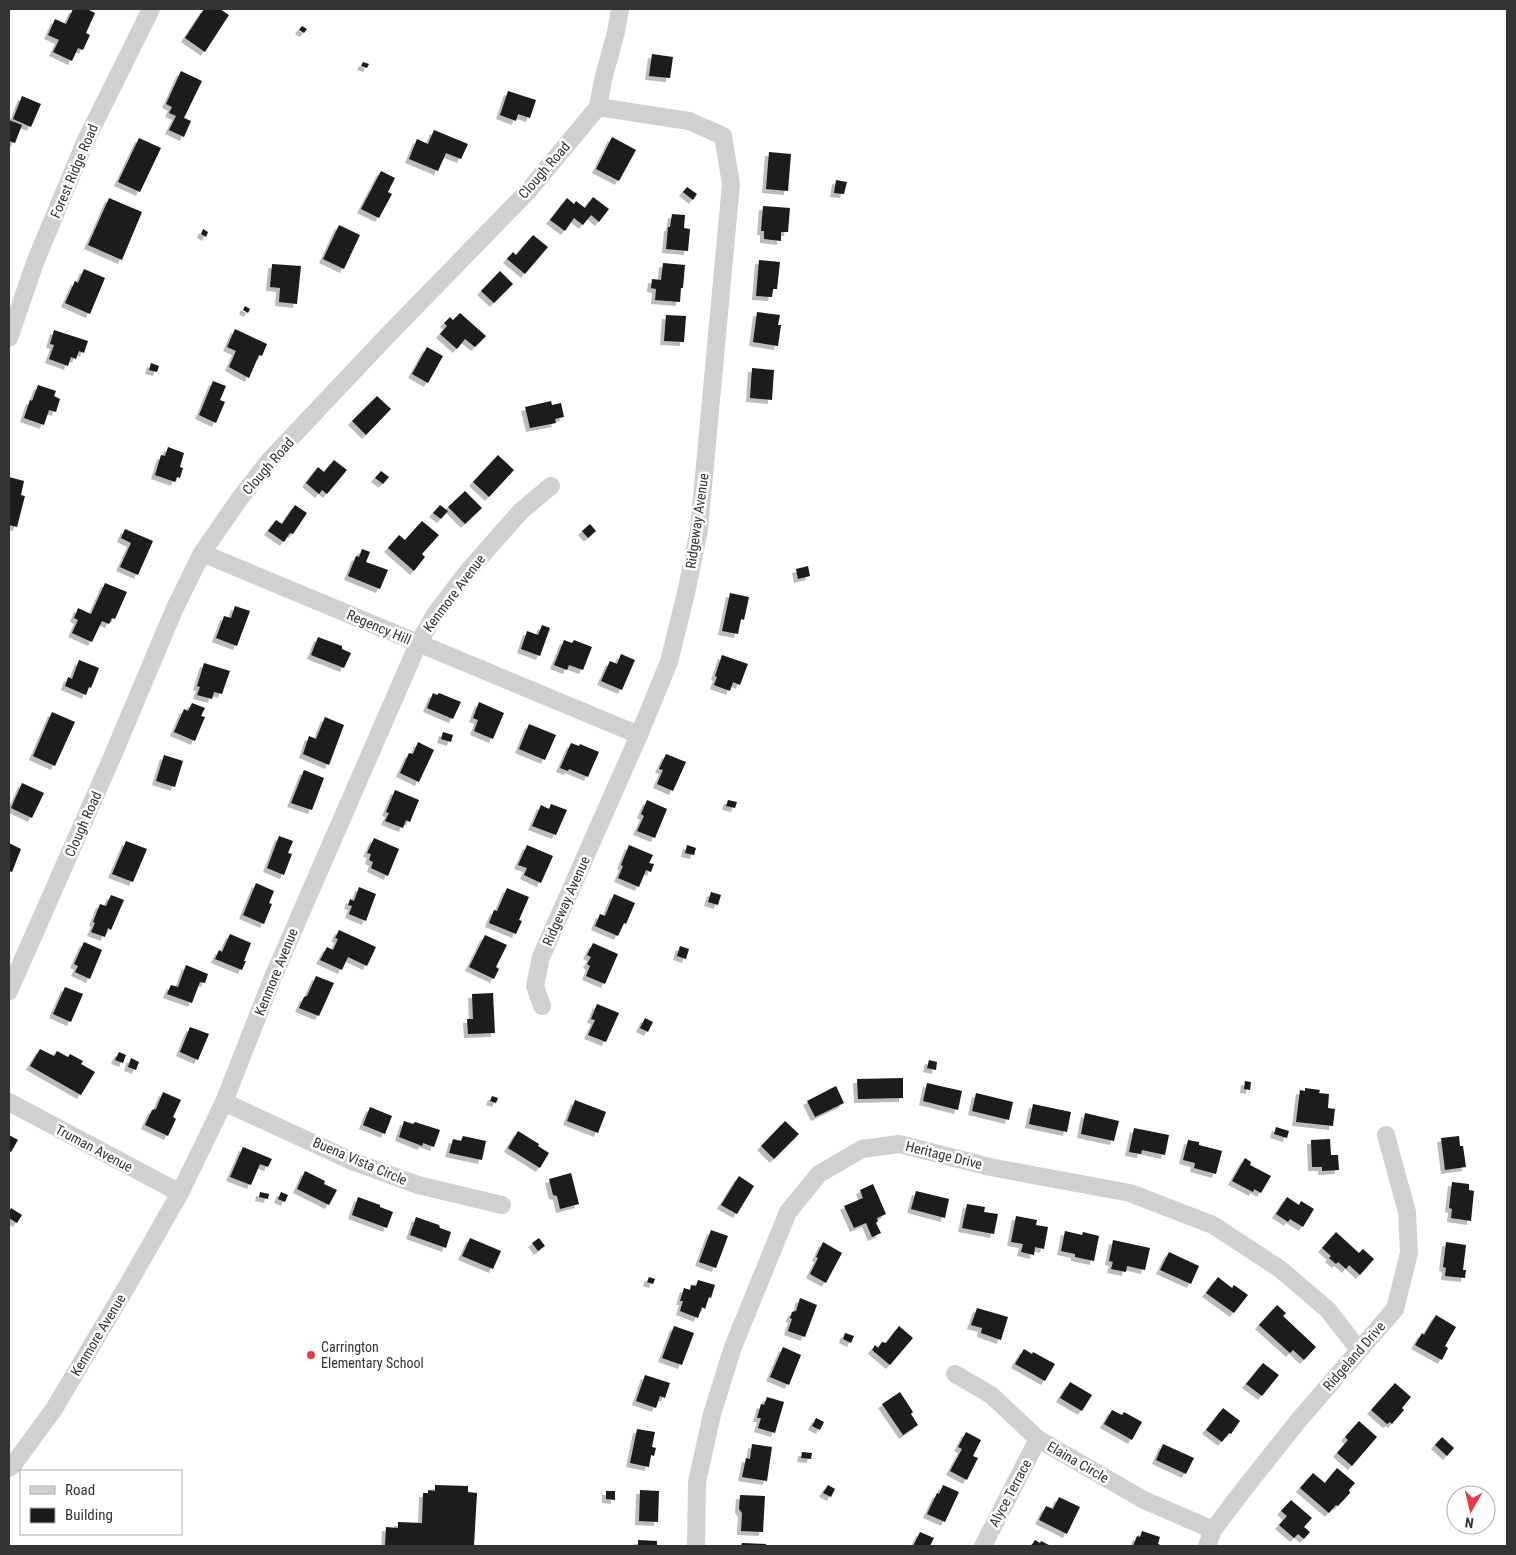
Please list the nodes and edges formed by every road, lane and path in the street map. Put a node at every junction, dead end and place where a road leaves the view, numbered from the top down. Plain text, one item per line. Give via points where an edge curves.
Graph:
1 (152, 9) edge
2 (620, 9) edge
3 (598, 107) junction
4 (9, 338) edge
5 (551, 486) dead end
6 (202, 553) junction
7 (418, 644) junction
8 (639, 735) junction
9 (9, 991) edge
10 (542, 1006) dead end
11 (9, 1102) edge
12 (224, 1102) junction
13 (1386, 1135) dead end
14 (180, 1194) junction
15 (502, 1205) dead end
16 (1359, 1350) junction
17 (955, 1374) dead end
18 (1038, 1440) junction
19 (9, 1468) edge
20 (1213, 1530) junction
21 (696, 1546) edge
22 (983, 1546) edge
23 (1207, 1546) edge

1 - 4 street, Forest Ridge Road via 86,140 36,260
2 - 3 street, Clough Road
3 - 6 street, Clough Road via 530,189 269,461
3 - 8 street, Ridgeway Avenue via 689,121 723,136 731,184 699,530 669,662
5 - 7 street, Kenmore Avenue via 521,511 468,571 436,613
6 - 7 street, Regency Hill
6 - 9 street, Clough Road via 174,610
7 - 8 street, Regency Hill
7 - 12 street, Kenmore Avenue via 273,977
8 - 10 street, Ridgeway Avenue via 541,957 535,986
11 - 14 street, Truman Avenue
12 - 14 street, Kenmore Avenue
12 - 15 street, Buena Vista Circle via 352,1161 418,1185
13 - 16 street, Ridgeland Drive via 1407,1212 1409,1252 1395,1309
14 - 19 street, Kenmore Avenue via 54,1409
16 - 20 street, Ridgeland Drive via 1298,1421
16 - 21 street, Heritage Drive via 1328,1310 1280,1269 1213,1225 1130,1193 990,1167 899,1144 862,1149 819,1174 788,1212 733,1346 712,1414 697,1482
17 - 18 street, Elaina Circle via 991,1395
18 - 20 street, Elaina Circle via 1144,1500
18 - 22 street, Alyce Terrace
20 - 23 street, Ridgeland Drive

